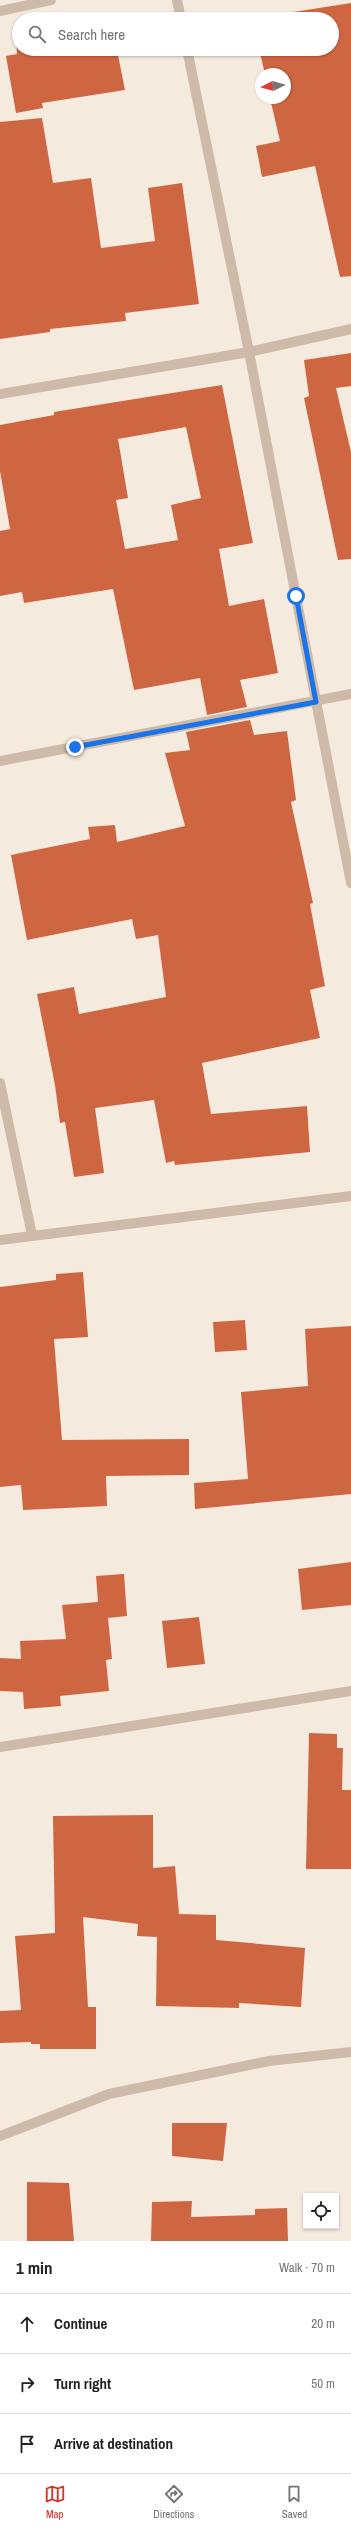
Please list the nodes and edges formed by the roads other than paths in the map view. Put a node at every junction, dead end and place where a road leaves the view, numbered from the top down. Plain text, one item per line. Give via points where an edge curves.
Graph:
1 (51, 0) edge
2 (177, 0) edge
3 (0, 11) edge
4 (180, 12) edge
5 (188, 56) edge
6 (351, 329) edge
7 (249, 352) junction
8 (0, 394) edge
9 (351, 694) edge
10 (316, 702) junction
11 (0, 761) edge
12 (351, 883) edge
13 (0, 1083) edge
14 (351, 1196) edge
15 (32, 1235) junction
16 (0, 1240) edge
17 (351, 1691) edge
18 (0, 1747) edge
19 (351, 2052) edge
20 (0, 2136) edge

1 - 3 street
2 - 4 street
5 - 7 street
6 - 7 street
7 - 8 street
7 - 10 street
9 - 10 street
10 - 11 street
10 - 12 street
13 - 15 street
14 - 15 street
15 - 16 street
17 - 18 street
19 - 20 street via 269,2061 109,2094

